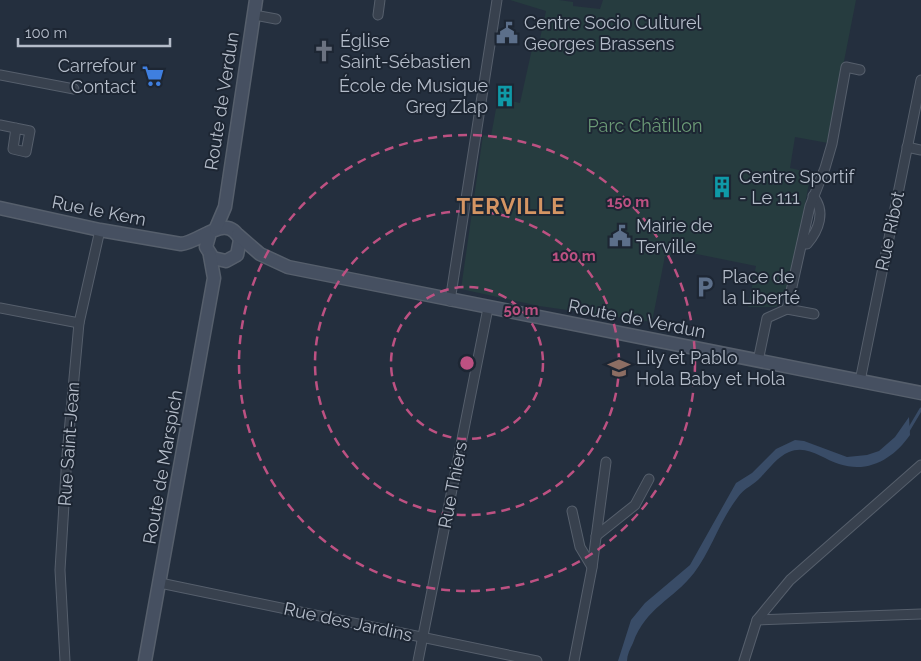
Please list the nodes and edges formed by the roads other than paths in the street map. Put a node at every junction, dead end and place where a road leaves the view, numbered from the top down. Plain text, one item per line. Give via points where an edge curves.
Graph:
1 (256, 0) edge
2 (380, 0) edge
3 (497, 0) edge
4 (254, 15) junction
5 (378, 15) dead end
6 (276, 19) dead end
7 (860, 70) dead end
8 (0, 75) edge
9 (921, 80) edge
10 (74, 89) dead end
11 (0, 125) edge
12 (16, 128) dead end
13 (907, 147) junction
14 (921, 150) edge
15 (225, 207) junction
16 (0, 208) edge
17 (100, 230) junction
18 (213, 231) junction
19 (236, 233) junction
20 (192, 243) junction
21 (209, 254) junction
22 (260, 254) junction
23 (231, 258) junction
24 (214, 278) junction
25 (450, 301) junction
26 (0, 308) edge
27 (488, 308) junction
28 (787, 308) junction
29 (814, 314) dead end
30 (79, 322) junction
31 (758, 361) junction
32 (860, 381) junction
33 (921, 393) edge
34 (606, 462) dead end
35 (921, 465) edge
36 (649, 479) dead end
37 (572, 511) dead end
38 (596, 536) junction
39 (592, 568) junction
40 (160, 583) junction
41 (921, 614) edge
42 (757, 620) junction
43 (423, 638) junction
44 (65, 661) edge
45 (145, 661) edge
46 (418, 661) edge
47 (537, 661) edge
48 (574, 661) edge
49 (744, 661) edge

1 - 4 main road, Route de Verdun
2 - 5 street
3 - 25 street
4 - 6 street
4 - 15 main road, Route de Verdun
7 - 28 street via 846,67 832,144 813,196
8 - 10 street
9 - 13 street, Rue Ribot
11 - 12 street
13 - 14 street
13 - 32 street, Rue Ribot
15 - 18 main road, Route de Verdun
15 - 19 main road, Route de Verdun
16 - 17 main road, Rue le Kem
17 - 20 main road, Rue le Kem
17 - 30 street, Rue Saint-Jean
18 - 19 main road via 225,227
18 - 20 main road
18 - 21 main road via 206,242
19 - 22 main road, Route de Verdun
19 - 23 main road via 241,245
20 - 21 main road, Rue le Kem
21 - 23 main road via 217,260
21 - 24 main road, Route de Marspich
22 - 23 main road, Route de Verdun
22 - 25 main road, Route de Verdun via 288,267
23 - 24 main road, Route de Marspich
24 - 40 main road, Route de Marspich
25 - 27 main road, Route de Verdun
26 - 30 street
27 - 31 main road, Route de Verdun
27 - 43 street, Rue Thiers
28 - 29 street
28 - 31 street via 767,318
30 - 44 street, Rue Saint-Jean via 60,570
31 - 32 main road, Route de Verdun
32 - 33 main road, Route de Verdun
34 - 38 street
35 - 42 street via 790,580
36 - 38 street via 635,505
37 - 39 street via 580,547
38 - 39 street
39 - 48 street
40 - 43 street, Rue des Jardins
40 - 45 main road, Route de Marspich
41 - 42 street
42 - 49 street
43 - 46 street, Rue Thiers
43 - 47 street, Rue des Jardins

